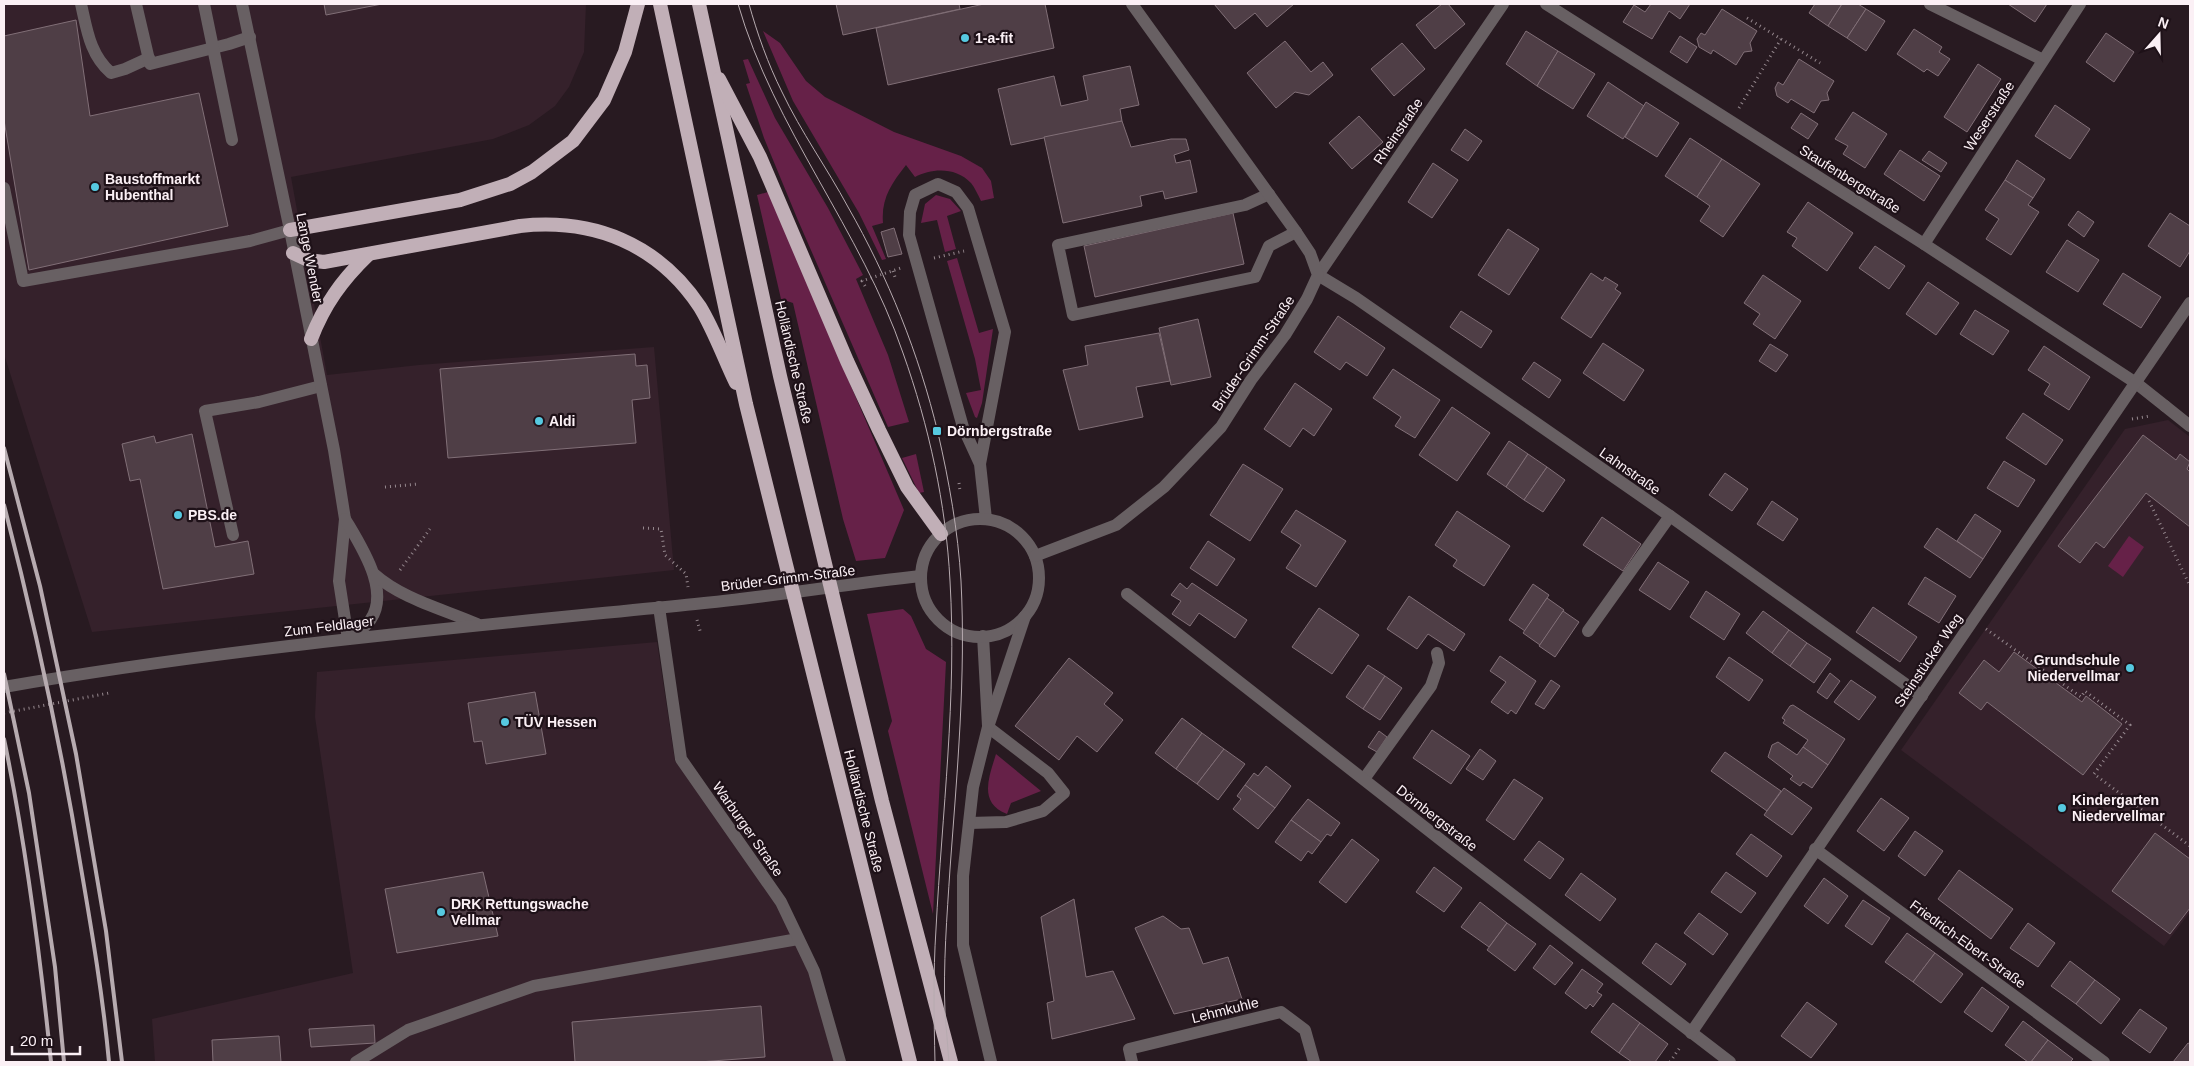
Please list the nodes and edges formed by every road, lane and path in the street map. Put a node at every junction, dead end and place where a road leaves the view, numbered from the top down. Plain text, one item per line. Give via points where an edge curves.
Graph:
1 (81, 4) edge
2 (136, 4) edge
3 (204, 4) edge
4 (242, 4) edge
5 (638, 4) edge
6 (660, 4) edge
7 (699, 4) edge
8 (1132, 4) edge
9 (1503, 4) edge
10 (1546, 4) edge
11 (1930, 4) edge
12 (2080, 4) edge
13 (1747, 18) dead end
14 (250, 36) junction
15 (1781, 39) junction
16 (213, 48) junction
17 (148, 58) junction
18 (2043, 60) junction
19 (1820, 63) dead end
20 (712, 67) junction
21 (1731, 121) junction
22 (232, 140) dead end
23 (4, 188) edge
24 (1269, 194) junction
25 (290, 230) junction
26 (1296, 232) junction
27 (1924, 244) junction
28 (294, 253) junction
29 (368, 255) junction
30 (892, 270) dead end
31 (1318, 275) junction
32 (895, 277) dead end
33 (2190, 303) edge
34 (311, 339) junction
35 (2136, 383) junction
36 (321, 386) junction
37 (746, 404) junction
38 (2169, 409) junction
39 (2109, 423) junction
40 (2190, 426) edge
41 (980, 464) junction
42 (960, 483) dead end
43 (419, 484) dead end
44 (385, 487) dead end
45 (960, 490) dead end
46 (2149, 501) dead end
47 (1670, 516) junction
48 (345, 519) junction
49 (986, 519) junction
50 (643, 528) dead end
51 (430, 529) dead end
52 (941, 534) junction
53 (233, 535) dead end
54 (1035, 556) junction
55 (400, 570) dead end
56 (374, 574) junction
57 (921, 576) junction
58 (2190, 586) edge
59 (1127, 594) dead end
60 (692, 604) junction
61 (659, 607) junction
62 (1025, 616) junction
63 (1974, 619) junction
64 (480, 625) junction
65 (1588, 631) dead end
66 (701, 634) dead end
67 (983, 636) junction
68 (348, 639) junction
69 (1437, 653) dead end
70 (4, 687) edge
71 (109, 693) dead end
72 (1922, 696) junction
73 (4, 713) edge
74 (988, 727) junction
75 (1364, 780) junction
76 (969, 823) junction
77 (2190, 846) edge
78 (1815, 849) junction
79 (798, 939) junction
80 (1691, 1033) junction
81 (356, 1062) edge
82 (840, 1062) edge
83 (910, 1062) edge
84 (951, 1062) edge
85 (991, 1062) edge
86 (1132, 1062) edge
87 (1314, 1062) edge
88 (1730, 1062) edge
89 (2104, 1062) edge

1 - 17 street via 89,38 100,63 111,74
2 - 17 street
3 - 16 street
4 - 14 street, Lange Wender
5 - 25 highway via 625,52 604,100 572,140 532,172 502,187 460,200
6 - 37 highway
7 - 20 highway, Holländische Straße
8 - 24 street
9 - 31 street, Rheinstraße
10 - 21 street, Staufenbergstraße
11 - 18 street
12 - 18 street, Weserstraße
13 - 15 path
14 - 16 street
14 - 25 street, Lange Wender
15 - 19 path
15 - 21 path
16 - 17 street via 150,64
16 - 22 street
18 - 27 street, Weserstraße
20 - 52 highway via 760,156 879,430 907,487
20 - 84 highway, Holländische Straße via 780,376 864,727
21 - 27 street, Staufenbergstraße
23 - 25 street via 24,281 250,241
24 - 26 street
24 - 26 street via 1245,205 1058,245 1073,316 1255,277 1270,246
25 - 28 street, Lange Wender
26 - 31 street
27 - 35 street, Staufenbergstraße
28 - 29 highway via 308,260 324,262
28 - 34 street, Lange Wender
29 - 34 highway via 336,290
29 - 37 highway via 542,223 565,224 609,234 651,256 687,289 701,309
30 - 32 path
31 - 47 street, Lahnstraße
31 - 54 street, Brüder-Grimm-Straße via 1285,335 1221,427 1164,486 1116,525
33 - 35 street, Steinstücker Weg
34 - 36 street, Lange Wender
35 - 38 street, Staufenbergstraße
35 - 39 street, Steinstücker Weg
36 - 48 street, Lange Wender
36 - 53 street via 259,402 205,411
37 - 83 highway, Holländische Straße
38 - 39 path
38 - 40 street, Staufenbergstraße
39 - 63 street, Steinstücker Weg
41 - 41 street via 963,427 909,235 915,195 938,184 956,192 968,208 1005,332
41 - 49 street
42 - 45 path
43 - 44 path
46 - 58 path
47 - 65 street
47 - 72 street, Lahnstraße
48 - 56 street
48 - 68 street via 339,581
49 - 52 street via 955,524
49 - 54 street via 1001,522 1015,530
50 - 60 path via 661,529 665,555 686,574
51 - 55 path
52 - 57 street via 930,546
54 - 62 street via 1039,571 1038,587
56 - 64 street via 399,592
56 - 68 street via 375,610 368,623
57 - 60 street, Brüder-Grimm-Straße
57 - 67 street via 929,607 939,620 956,631
59 - 75 street, Dörnbergstraße
60 - 61 street, Brüder-Grimm-Straße
60 - 66 path
61 - 64 street, Zum Feldlager
61 - 79 street, Warburger Straße via 680,759 781,902
62 - 67 street via 999,634
62 - 74 street
63 - 72 street, Steinstücker Weg
63 - 77 path via 2081,697 2085,691 2130,726 2094,774
64 - 68 street, Zum Feldlager
67 - 74 street
68 - 70 street, Zum Feldlager via 98,671
69 - 75 street via 1438,663 1430,686
71 - 73 path
72 - 78 street, Steinstücker Weg
74 - 76 street via 973,787
74 - 76 street via 1048,773 1064,793 1043,811 1006,822
75 - 80 street, Dörnbergstraße
76 - 85 street via 963,876 963,945
78 - 80 street, Steinstücker Weg
78 - 89 street, Friedrich-Ebert-Straße
79 - 81 street via 534,986 408,1030
79 - 82 street, Warburger Straße via 814,971
80 - 88 street, Dörnbergstraße
86 - 87 street, Lehmkuhle via 1129,1049 1281,1012 1305,1030

